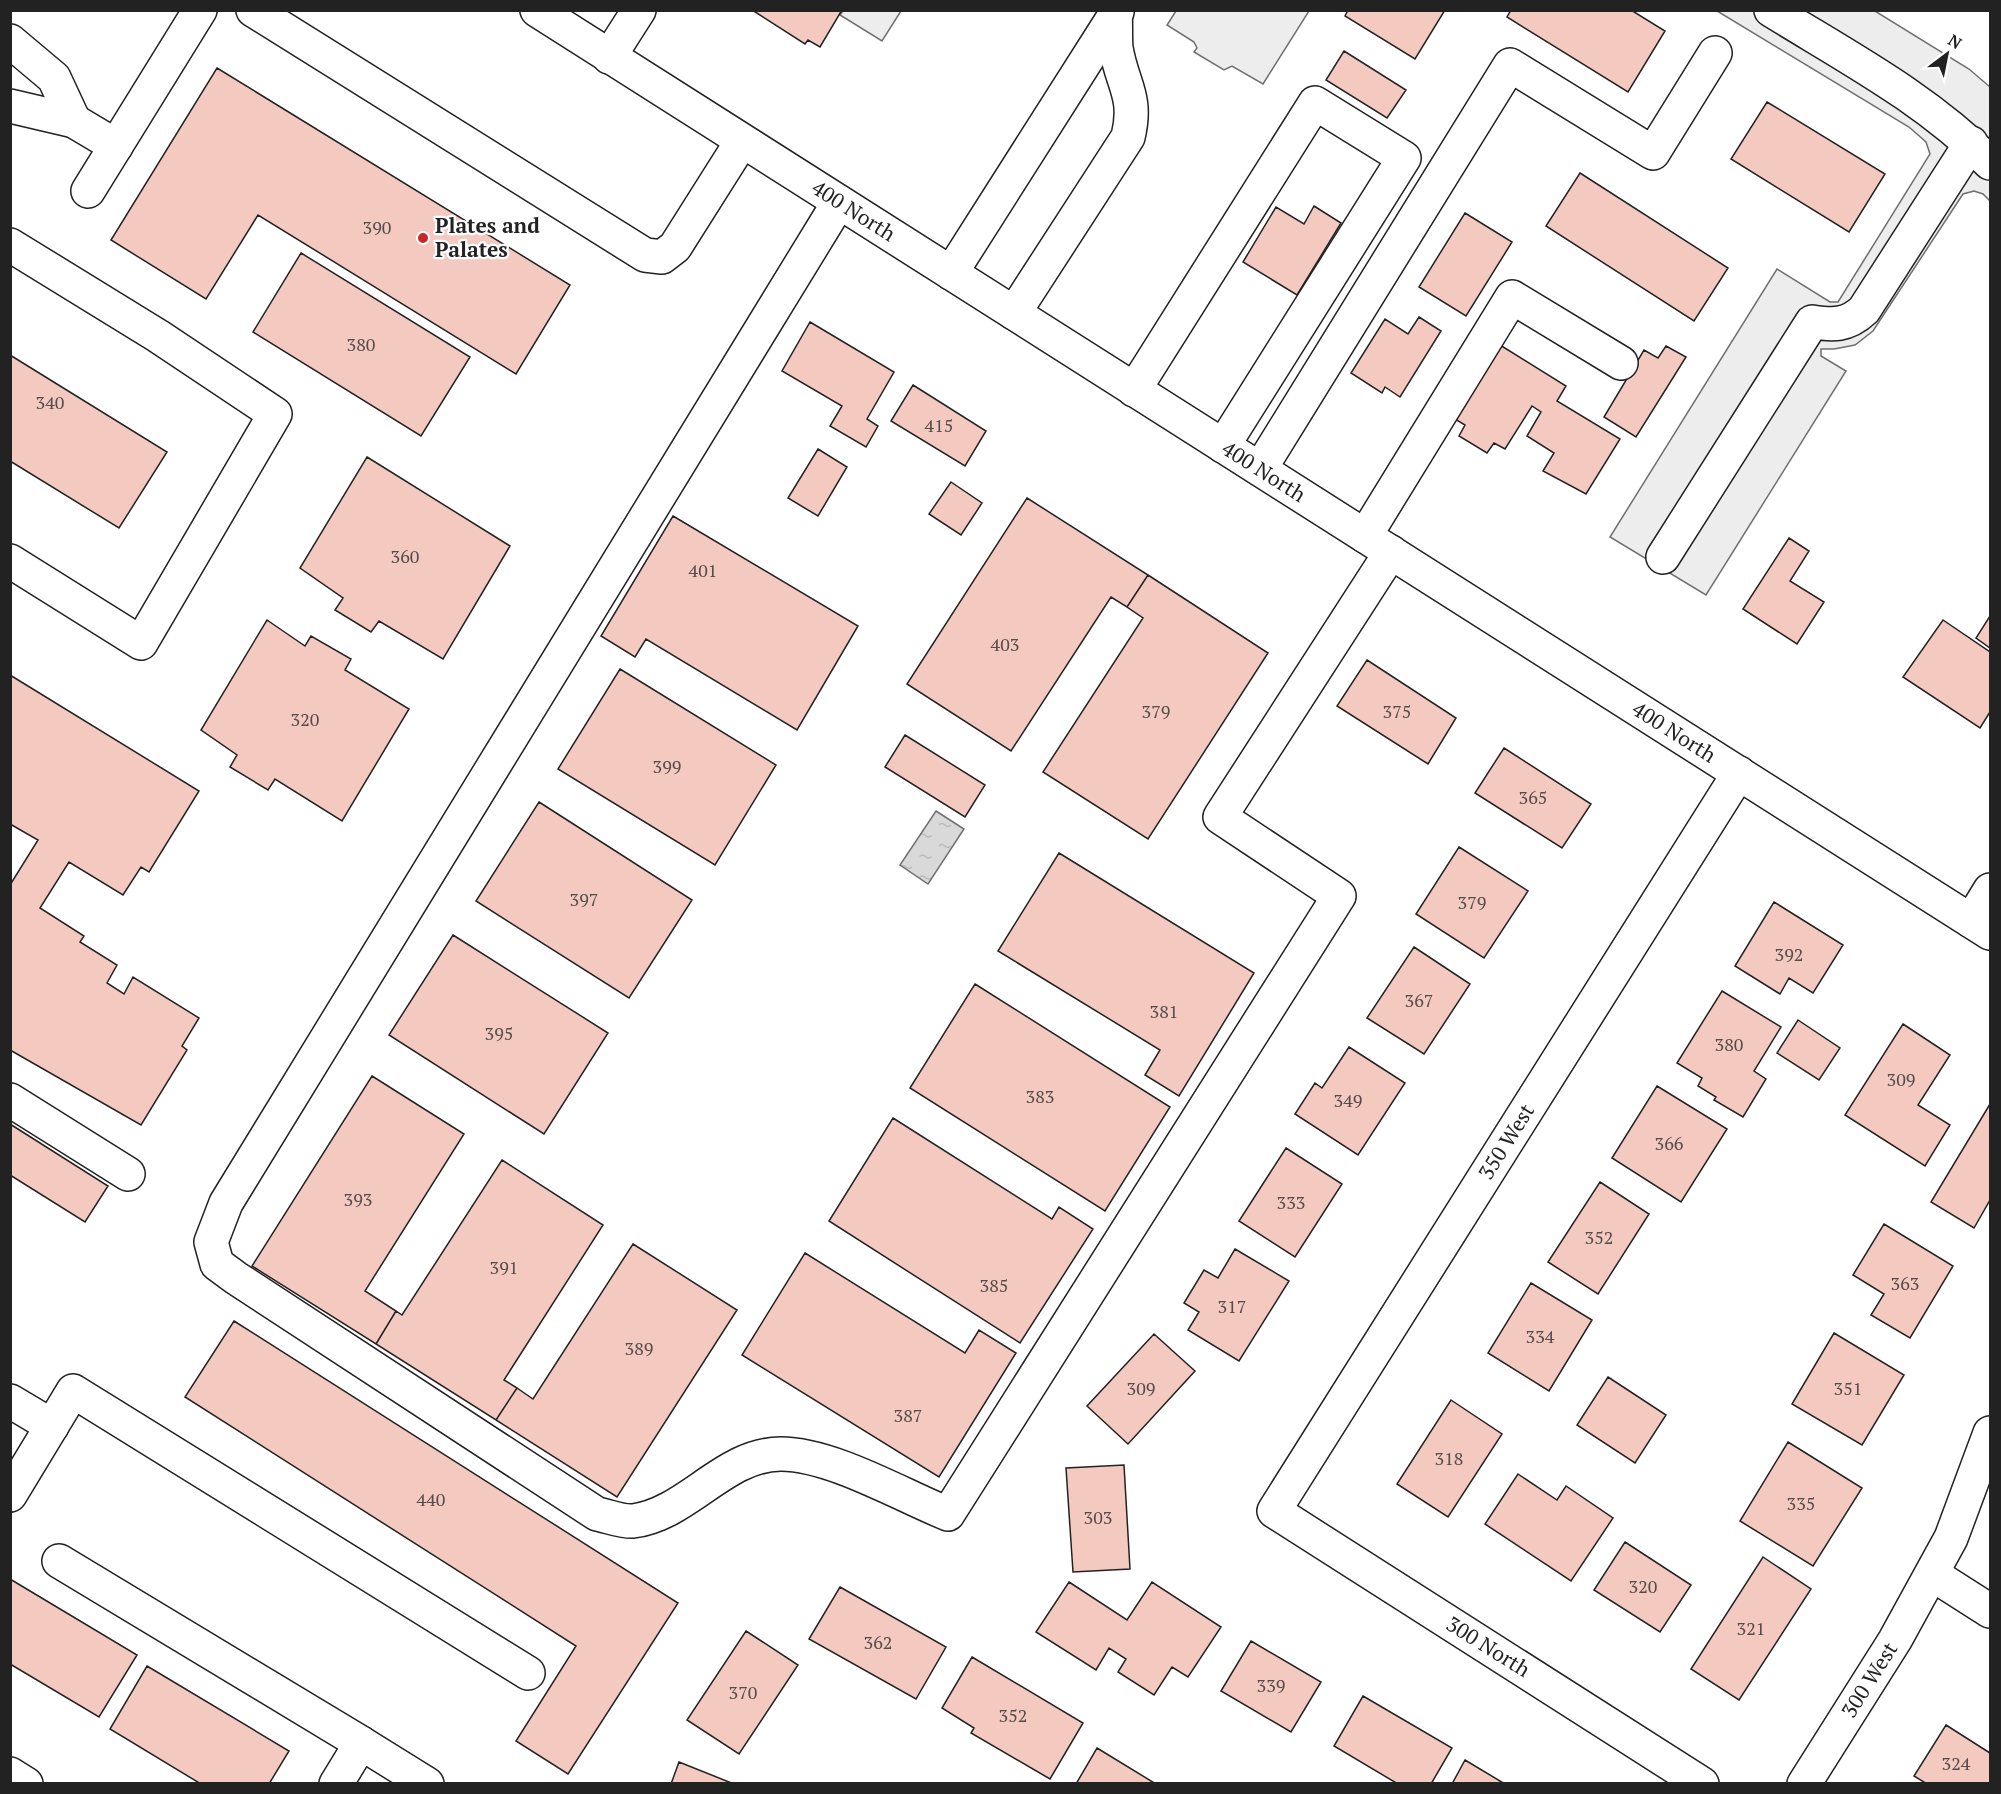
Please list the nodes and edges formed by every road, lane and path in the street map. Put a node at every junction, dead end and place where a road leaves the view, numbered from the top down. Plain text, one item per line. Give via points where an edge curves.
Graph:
1 (200, 10) edge
2 (253, 10) edge
3 (537, 10) edge
4 (639, 10) edge
5 (1771, 10) edge
6 (1116, 12) edge
7 (10, 41) edge
8 (1715, 53) dead end
9 (609, 57) junction
10 (10, 106) edge
11 (74, 121) junction
12 (742, 141) junction
13 (116, 146) junction
14 (1981, 153) edge
15 (88, 191) dead end
16 (839, 202) junction
17 (10, 245) edge
18 (951, 273) junction
19 (1014, 313) junction
20 (1621, 363) dead end
21 (1134, 390) junction
22 (1223, 446) junction
23 (1260, 469) junction
24 (1378, 544) junction
25 (1663, 557) dead end
26 (10, 561) edge
27 (1739, 773) junction
28 (1990, 890) edge
29 (1981, 927) edge
30 (10, 1100) edge
31 (128, 1174) dead end
32 (10, 1401) edge
33 (52, 1426) junction
34 (1990, 1433) edge
35 (10, 1495) edge
36 (1274, 1511) joint
37 (59, 1562) dead end
38 (1932, 1574) junction
39 (1990, 1611) edge
40 (528, 1673) dead end
41 (361, 1743) junction
42 (10, 1774) edge
43 (26, 1784) edge
44 (336, 1784) edge
45 (427, 1784) edge
46 (1702, 1784) edge
47 (1804, 1784) edge

1 - 13 street
2 - 12 street via 645,255 662,257 675,247
3 - 9 street, 400 North
4 - 9 street
5 - 14 street via 1916,99
6 - 18 street
6 - 19 street via 1116,49 1132,102 1128,137
7 - 11 street via 54,78
8 - 23 street via 1653,153 1510,64
9 - 12 street, 400 North
10 - 11 street
11 - 13 street
12 - 16 street, 400 North
13 - 15 street
14 - 25 street via 1864,310 1841,325 1812,322
16 - 18 street, 400 North
16 - 24 street via 232,1193 211,1242 217,1263 236,1278 597,1514 631,1521 663,1514 749,1460 780,1454 819,1461 948,1514 1339,896 1221,817
17 - 26 street via 275,414 141,643
18 - 19 street, 400 North
19 - 21 street, 400 North
20 - 24 street via 1512,297
21 - 22 street, 400 North
21 - 22 street via 1315,103 1394,152 1404,159
22 - 23 street, 400 North
23 - 24 street, 400 North
24 - 27 street, 400 North
27 - 29 street, 400 North
27 - 36 street, 350 West
28 - 29 street
30 - 31 street
32 - 33 street
33 - 35 street
33 - 40 street via 73,1391
34 - 38 street, 300 West via 1967,1502
36 - 46 street, 300 North
37 - 41 street
38 - 39 street
38 - 47 street, 300 West
41 - 44 street
41 - 45 street
42 - 43 street

